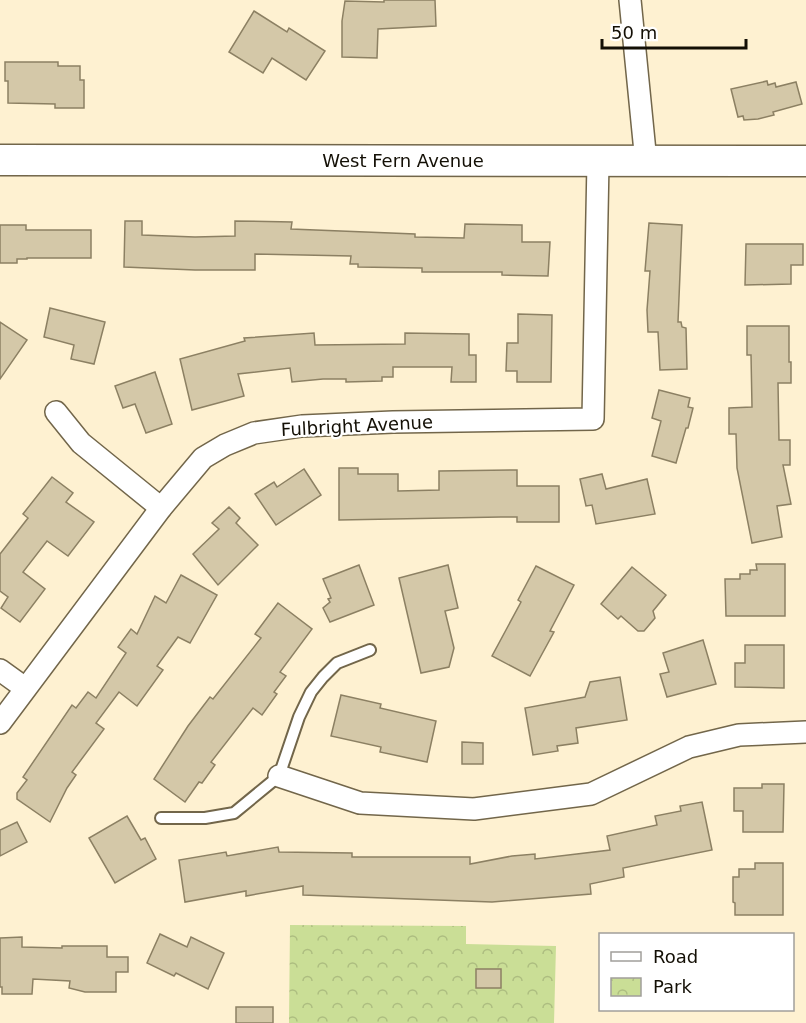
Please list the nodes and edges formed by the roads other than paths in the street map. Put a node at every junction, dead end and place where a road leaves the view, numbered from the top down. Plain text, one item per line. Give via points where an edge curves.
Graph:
1 (630, 0) edge
2 (0, 160) edge
3 (806, 161) edge
4 (598, 162) junction
5 (646, 162) junction
6 (56, 412) dead end
7 (161, 508) junction
8 (370, 650) dead end
9 (0, 670) edge
10 (25, 688) junction
11 (0, 723) edge
12 (806, 732) edge
13 (279, 776) junction
14 (161, 818) dead end

1 - 5 street
2 - 4 street, West Fern Avenue
3 - 5 street, West Fern Avenue
4 - 5 street, West Fern Avenue
4 - 7 street, Fulbright Avenue via 593,419 381,422 302,426 254,434 203,458
6 - 7 street via 81,442
7 - 10 street, Fulbright Avenue
8 - 13 lane via 337,663 311,692
9 - 10 street
10 - 11 street, Fulbright Avenue
12 - 13 street via 739,735 689,747 591,794 474,809 360,803
13 - 14 lane via 234,813 205,819

